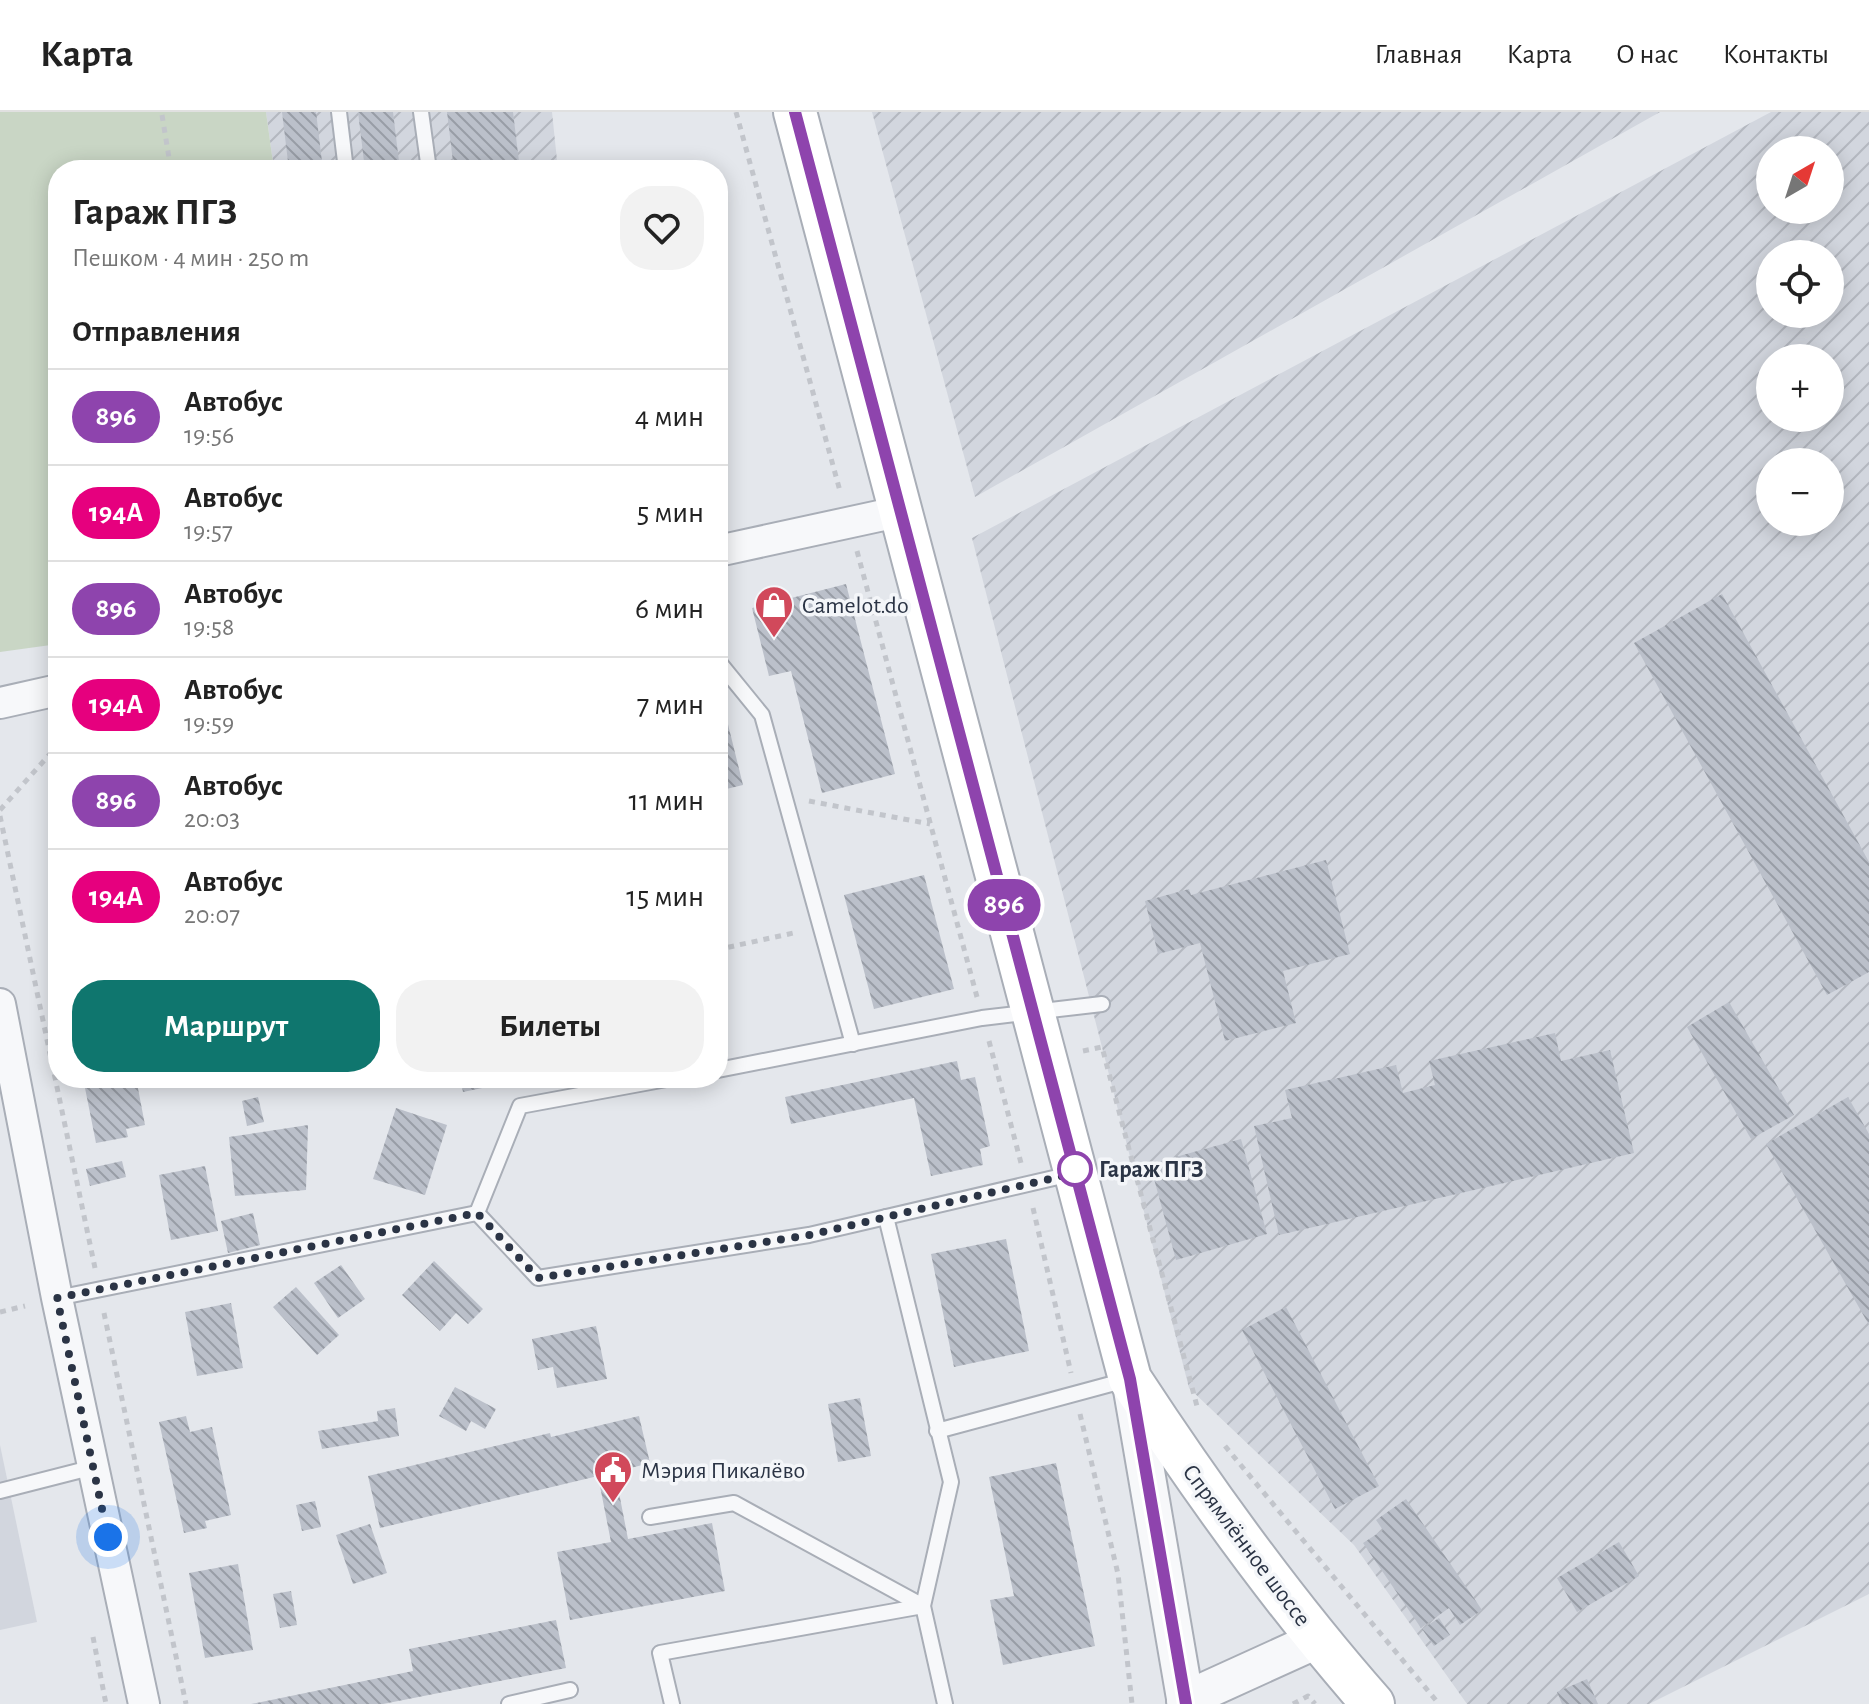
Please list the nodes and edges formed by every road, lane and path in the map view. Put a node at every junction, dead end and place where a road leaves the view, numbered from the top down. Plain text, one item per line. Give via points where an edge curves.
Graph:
1 (339, 112) edge
2 (421, 112) edge
3 (736, 112) edge
4 (795, 112) edge
5 (162, 115) dead end
6 (169, 160) edge
7 (345, 160) edge
8 (428, 160) edge
9 (902, 511) junction
10 (849, 522) junction
11 (728, 549) edge
12 (728, 673) edge
13 (48, 692) edge
14 (0, 703) edge
15 (48, 757) edge
16 (784, 796) junction
17 (0, 813) edge
18 (930, 824) junction
19 (820, 927) junction
20 (728, 947) edge
21 (0, 1004) edge
22 (1102, 1004) dead end
23 (1033, 1014) junction
24 (982, 1018) junction
25 (4, 1044) edge
26 (48, 1044) edge
27 (853, 1044) junction
28 (1102, 1047) dead end
29 (728, 1068) edge
30 (57, 1088) edge
31 (618, 1088) edge
32 (1076, 1173) junction
33 (1027, 1184) junction
34 (477, 1213) junction
35 (886, 1217) junction
36 (99, 1289) junction
37 (57, 1298) junction
38 (1130, 1379) junction
39 (1075, 1394) junction
40 (1200, 1415) dead end
41 (937, 1431) junction
42 (1220, 1439) dead end
43 (94, 1467) junction
44 (0, 1491) edge
45 (650, 1517) dead end
46 (923, 1606) junction
47 (1319, 1639) junction
48 (570, 1690) dead end
49 (1179, 1703) edge
50 (144, 1704) edge
51 (186, 1704) edge
52 (509, 1704) edge
53 (672, 1704) edge
54 (945, 1704) edge
55 (1132, 1704) edge
56 (1293, 1704) edge
57 (1315, 1704) edge
58 (1373, 1704) edge
59 (1439, 1704) edge

1 - 7 lane
2 - 8 lane
3 - 10 path
4 - 9 main road, Спрямлённое шоссе
5 - 6 path
9 - 10 street
9 - 23 main road, Спрямлённое шоссе
10 - 11 street
10 - 18 path
12 - 16 lane via 762,715
13 - 14 street
15 - 17 path
16 - 18 path
16 - 19 lane
17 - 26 path
18 - 24 path
19 - 20 path
19 - 27 lane
21 - 25 street
22 - 23 lane
23 - 24 lane
23 - 32 main road, Спрямлённое шоссе
24 - 27 lane
24 - 33 path
25 - 37 street
27 - 29 lane
28 - 40 path
30 - 36 path
31 - 34 lane via 520,1106
32 - 33 lane
32 - 38 main road, Спрямлённое шоссе
33 - 35 lane
33 - 39 path
34 - 35 lane via 538,1278 809,1235
34 - 36 lane
35 - 41 lane
36 - 37 lane
36 - 51 path
37 - 43 street
38 - 39 lane
38 - 47 main road, Спрямлённое шоссе via 1232,1527
38 - 49 street
39 - 41 lane
39 - 55 path via 1118,1574
41 - 46 lane via 951,1482
42 - 59 path
43 - 44 lane
43 - 50 street
45 - 46 lane via 734,1503
46 - 53 lane via 660,1653
46 - 54 lane
47 - 49 street
47 - 58 main road, Спрямлённое шоссе
48 - 52 lane
56 - 57 path via 1308,1696

